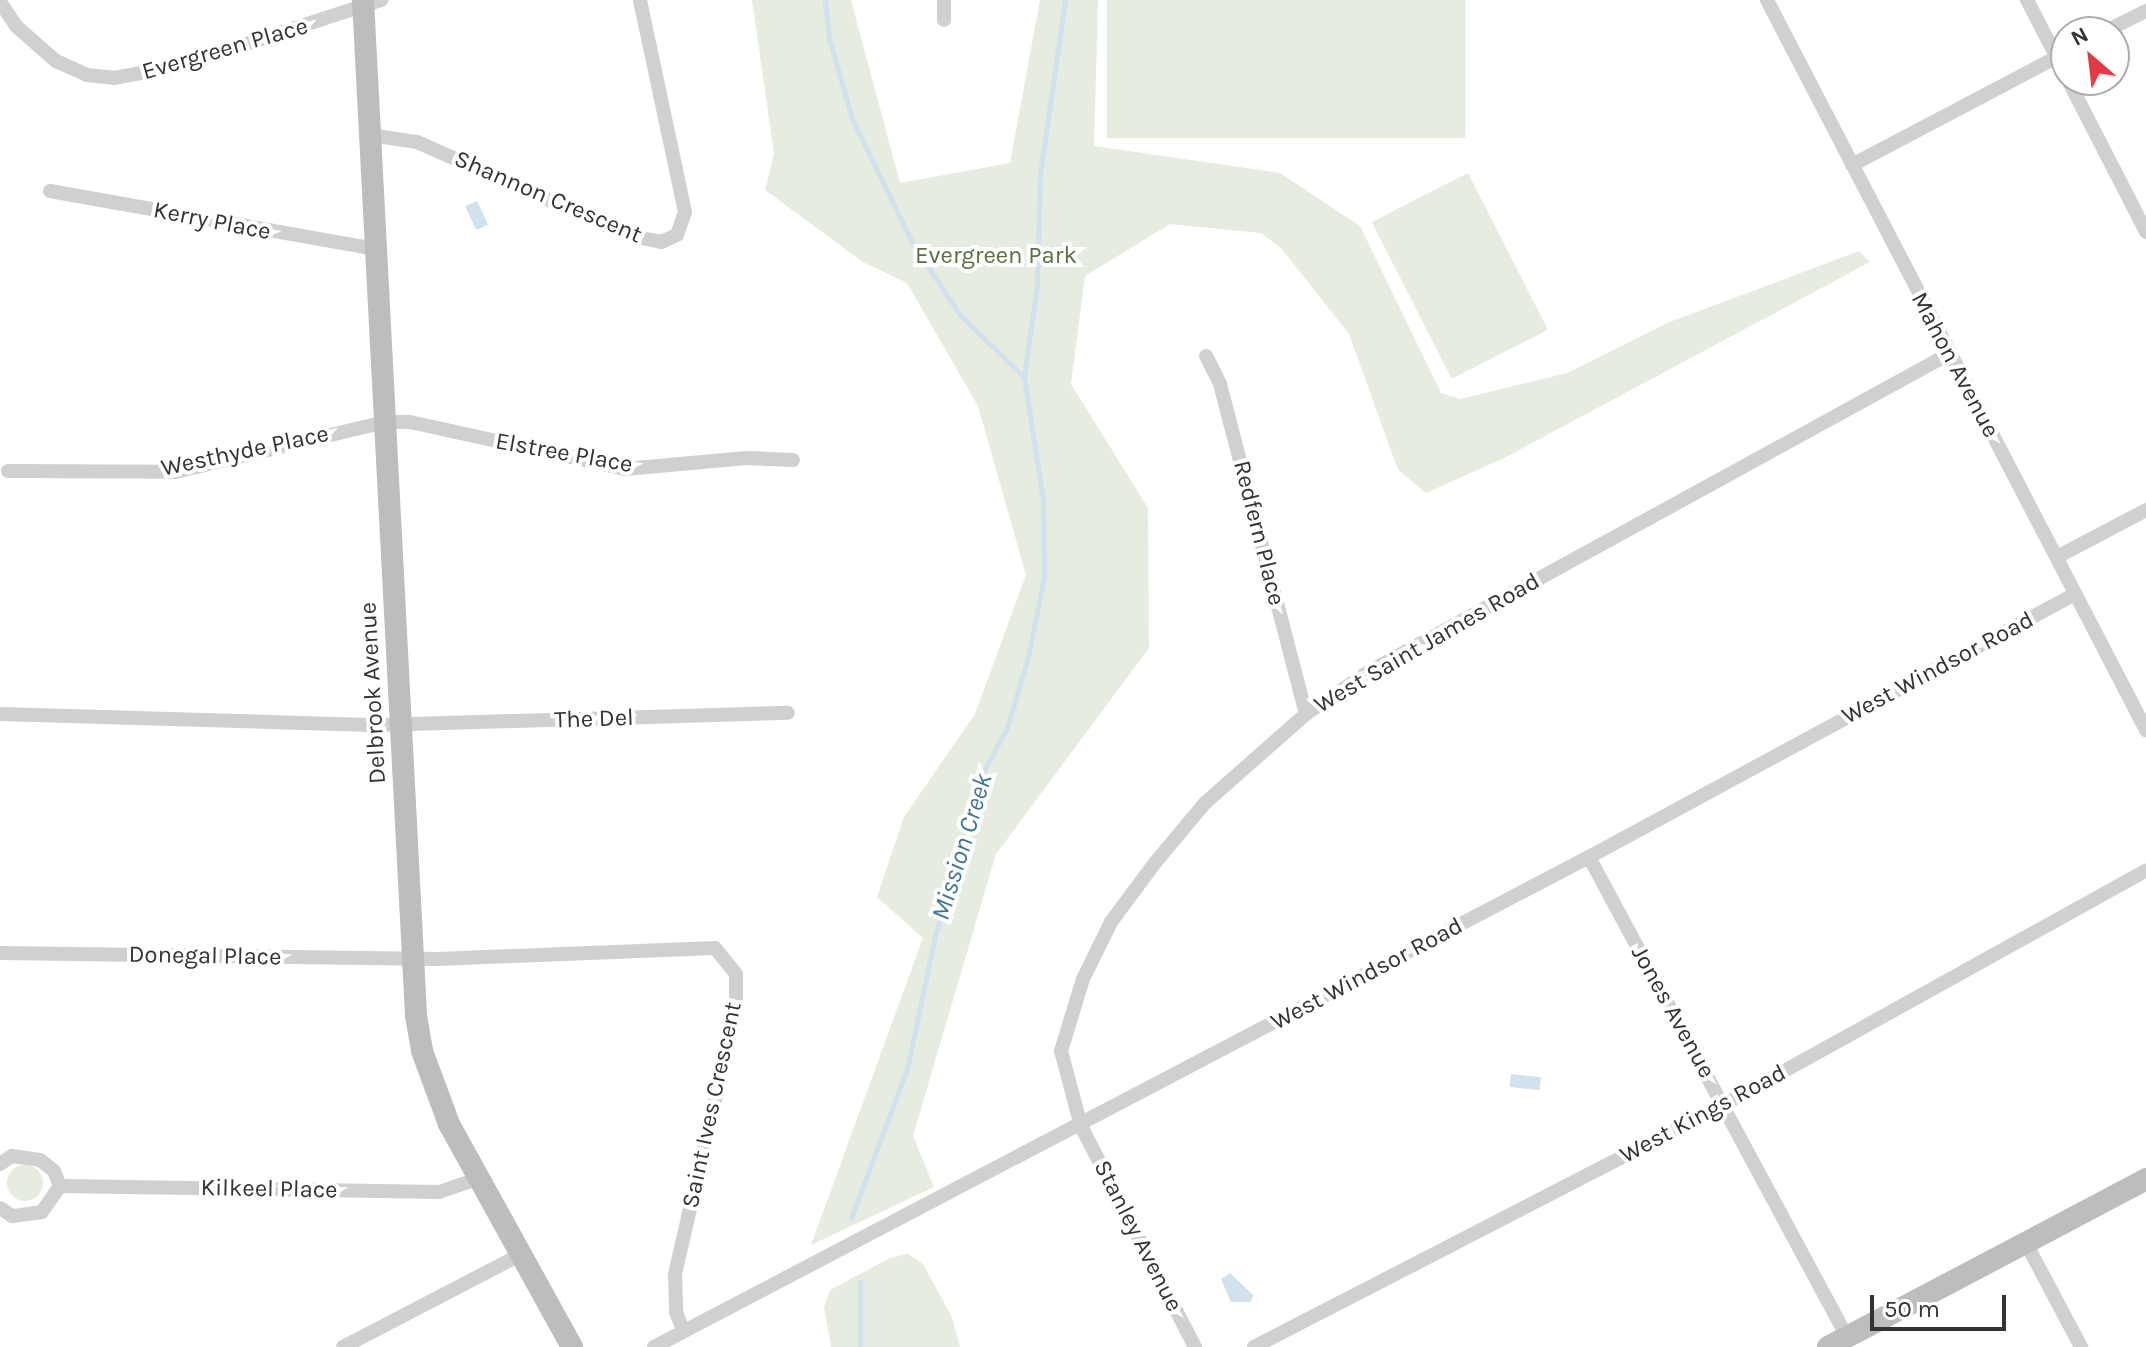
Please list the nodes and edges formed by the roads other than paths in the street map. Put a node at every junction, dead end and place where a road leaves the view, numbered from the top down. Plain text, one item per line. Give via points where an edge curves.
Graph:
1 (640, 0) edge
2 (944, 0) edge
3 (1767, 0) edge
4 (2027, 0) edge
5 (0, 2) edge
6 (369, 2) edge
7 (944, 20) dead end
8 (2050, 37) edge
9 (2050, 60) edge
10 (2076, 96) edge
11 (370, 135) junction
12 (1852, 165) junction
13 (50, 191) dead end
14 (2146, 232) edge
15 (375, 249) junction
16 (1947, 355) junction
17 (1206, 356) dead end
18 (385, 422) junction
19 (793, 460) dead end
20 (8, 471) dead end
21 (2146, 510) edge
22 (2057, 557) junction
23 (2075, 594) junction
24 (788, 713) dead end
25 (0, 714) edge
26 (1306, 714) junction
27 (401, 725) junction
28 (2146, 730) edge
29 (1589, 857) junction
30 (2146, 871) edge
31 (0, 953) edge
32 (411, 958) junction
33 (1723, 1105) junction
34 (1081, 1126) junction
35 (0, 1164) edge
36 (477, 1179) junction
37 (2146, 1179) edge
38 (60, 1186) junction
39 (0, 1208) edge
40 (2026, 1243) junction
41 (518, 1256) junction
42 (683, 1330) junction
43 (1837, 1342) edge
44 (343, 1347) edge
45 (572, 1347) edge
46 (654, 1347) edge
47 (1195, 1347) edge
48 (1254, 1347) edge
49 (2081, 1347) edge

1 - 11 street, Shannon Crescent via 685,212 677,235 661,242 631,236 417,142
2 - 7 street
3 - 12 street, Mahon Avenue
4 - 8 street
5 - 6 street, Evergreen Place via 16,26 56,61 87,75 114,78 179,66
6 - 11 street, Delbrook Avenue
9 - 12 street
10 - 14 street
11 - 15 street, Delbrook Avenue
12 - 16 street, Mahon Avenue
13 - 15 street, Kerry Place
15 - 18 street, Delbrook Avenue
16 - 22 street, Mahon Avenue
16 - 26 street, West Saint James Road via 1365,674
17 - 26 street, Redfern Place via 1220,384
18 - 19 street, Elstree Place via 410,422 625,469 747,458
18 - 20 street, Westhyde Place via 175,472
18 - 27 street, Delbrook Avenue
21 - 22 street
22 - 23 street, Mahon Avenue
23 - 28 street, Mahon Avenue
23 - 29 street, West Windsor Road
24 - 27 street, The Del
25 - 27 street
26 - 34 street, West Saint James Road via 1205,803 1111,922 1083,979 1061,1051
27 - 32 street, Delbrook Avenue
29 - 33 street, Jones Avenue
29 - 34 street, West Windsor Road
30 - 33 street, West Kings Road
31 - 32 street, Donegal Place
32 - 36 street, Delbrook Avenue via 425,1062
32 - 42 street, Saint Ives Crescent via 715,948 729,962 736,974 736,1008 675,1275 676,1312
33 - 43 street, Jones Avenue
33 - 48 street, West Kings Road
34 - 42 street, West Windsor Road
34 - 47 street, Stanley Avenue
35 - 38 street via 12,1156 40,1160 54,1171
36 - 38 street, Kilkeel Place via 439,1192
36 - 41 street, Delbrook Avenue
37 - 40 street
38 - 39 street via 42,1212 12,1216
40 - 43 street
40 - 49 street
41 - 44 street
41 - 45 street, Delbrook Avenue
42 - 46 street, West Windsor Road

